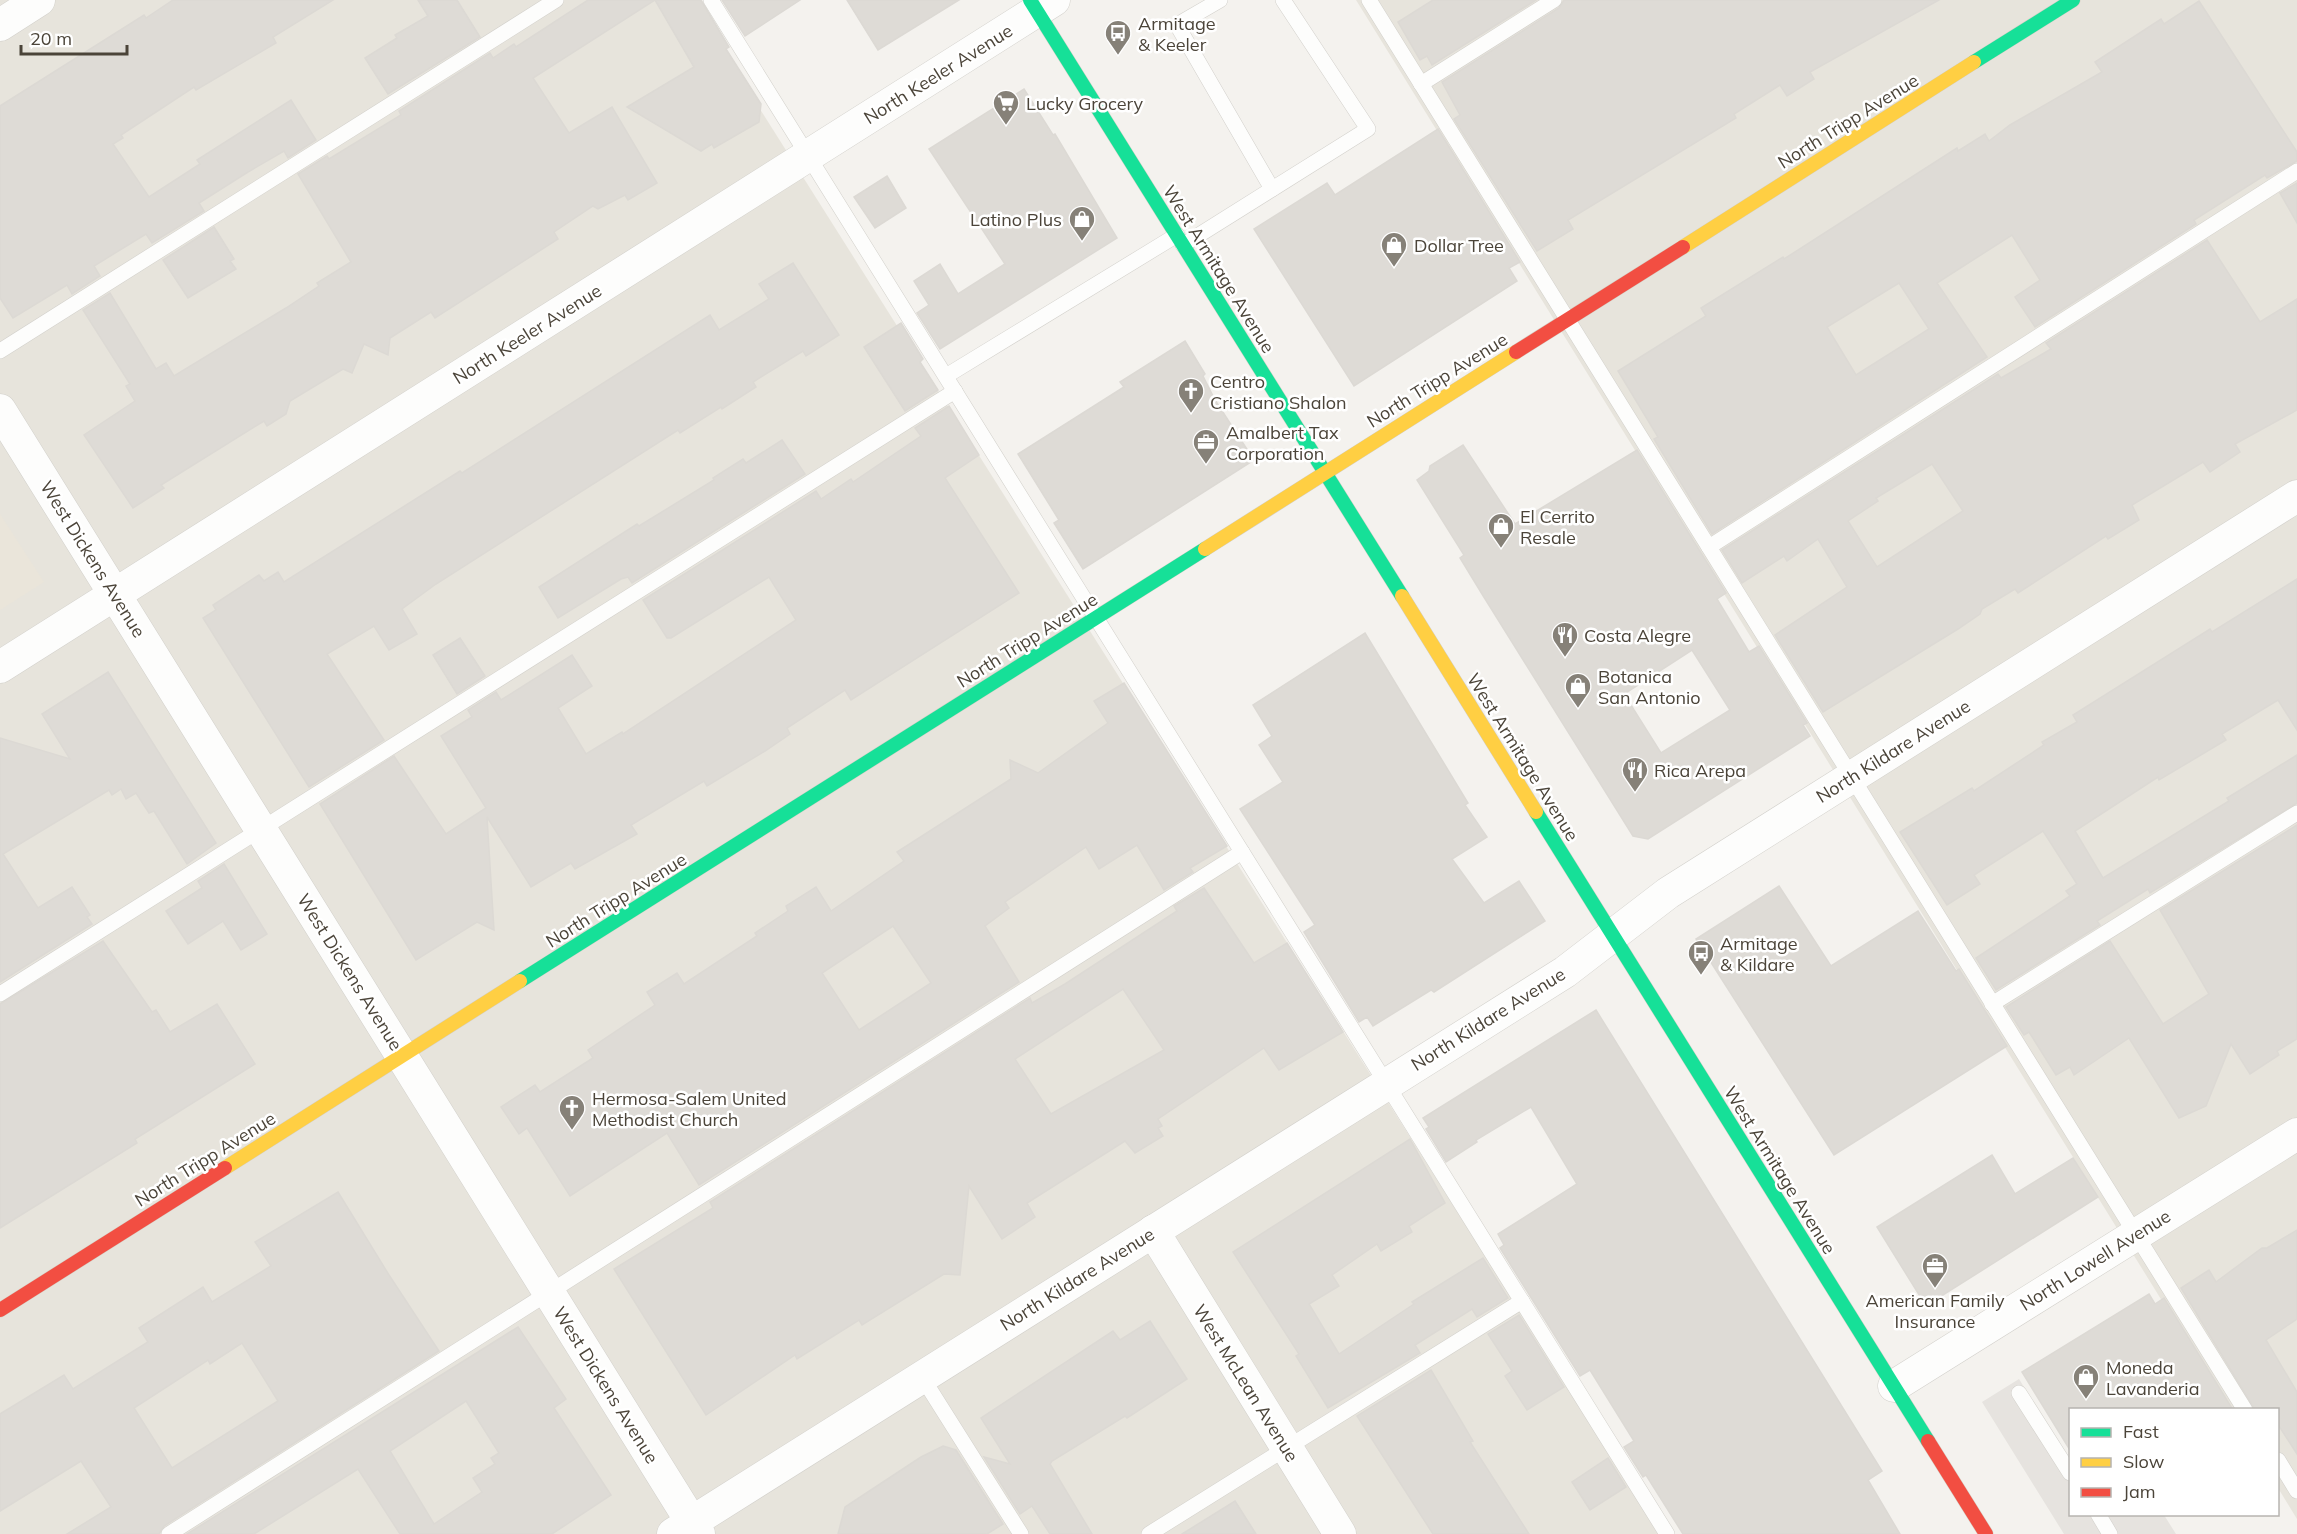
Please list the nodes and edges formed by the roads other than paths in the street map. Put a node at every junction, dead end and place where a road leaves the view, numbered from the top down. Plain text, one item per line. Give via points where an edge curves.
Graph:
1 (39, 0) edge
2 (555, 0) edge
3 (711, 0) edge
4 (1220, 0) edge
5 (1283, 0) edge
6 (1369, 0) edge
7 (1554, 0) edge
8 (2073, 0) edge
9 (1041, 4) edge
10 (0, 25) edge
11 (1421, 84) junction
12 (808, 156) junction
13 (2297, 171) edge
14 (1272, 189) junction
15 (1180, 240) junction
16 (1568, 319) junction
17 (0, 351) edge
18 (946, 376) junction
19 (955, 391) junction
20 (0, 410) edge
21 (1325, 473) junction
22 (2297, 496) edge
23 (1709, 546) junction
24 (115, 595) junction
25 (1096, 618) junction
26 (0, 667) edge
27 (1852, 777) junction
28 (2297, 813) edge
29 (261, 829) junction
30 (1242, 852) junction
31 (1612, 935) junction
32 (0, 994) edge
33 (1992, 1004) junction
34 (402, 1056) junction
35 (1387, 1084) junction
36 (2297, 1134) edge
37 (1153, 1232) junction
38 (2136, 1235) junction
39 (549, 1292) junction
40 (1522, 1301) junction
41 (0, 1310) edge
42 (922, 1377) junction
43 (1894, 1386) junction
44 (2019, 1393) dead end
45 (2245, 1408) edge
46 (1287, 1448) junction
47 (2297, 1461) edge
48 (2280, 1465) edge
49 (2069, 1471) edge
50 (2297, 1491) edge
51 (688, 1530) edge
52 (168, 1534) edge
53 (1021, 1534) edge
54 (1149, 1534) edge
55 (1340, 1534) edge
56 (1667, 1534) edge
57 (1986, 1534) edge

1 - 10 street
2 - 17 lane
3 - 12 lane
4 - 14 lane via 1177,25
5 - 14 lane via 1368,129
6 - 11 lane
7 - 11 lane
8 - 16 street, North Tripp Avenue
9 - 12 street, North Keeler Avenue
9 - 15 street, West Armitage Avenue
11 - 16 lane
12 - 18 lane
12 - 24 street, North Keeler Avenue
13 - 23 lane
14 - 15 lane
15 - 18 lane
15 - 21 street, West Armitage Avenue
16 - 21 street, North Tripp Avenue
16 - 23 lane
18 - 19 lane
19 - 25 lane
19 - 29 lane
20 - 24 street, West Dickens Avenue
21 - 25 street, North Tripp Avenue
21 - 31 street, West Armitage Avenue
22 - 27 street, North Kildare Avenue
23 - 27 lane
24 - 26 street, North Keeler Avenue
24 - 29 street, West Dickens Avenue
25 - 30 lane
25 - 34 street, North Tripp Avenue
27 - 31 street, North Kildare Avenue via 1668,893
27 - 33 lane
28 - 33 lane
29 - 32 lane
29 - 34 street, West Dickens Avenue
30 - 35 lane
30 - 39 lane
31 - 35 street, North Kildare Avenue via 1565,972
31 - 43 street, West Armitage Avenue
33 - 38 lane
34 - 39 street, West Dickens Avenue
34 - 41 street, North Tripp Avenue
35 - 37 street, North Kildare Avenue
35 - 40 lane
36 - 38 street, North Lowell Avenue
37 - 42 street, North Kildare Avenue
37 - 46 street, West McLean Avenue
38 - 43 street, North Lowell Avenue
38 - 45 lane
39 - 51 street, West Dickens Avenue
39 - 52 lane
40 - 46 lane
40 - 56 lane
42 - 51 street, North Kildare Avenue
42 - 53 lane
43 - 57 street, West Armitage Avenue
44 - 49 lane
46 - 54 lane
46 - 55 street, West McLean Avenue
47 - 48 lane
48 - 50 lane

